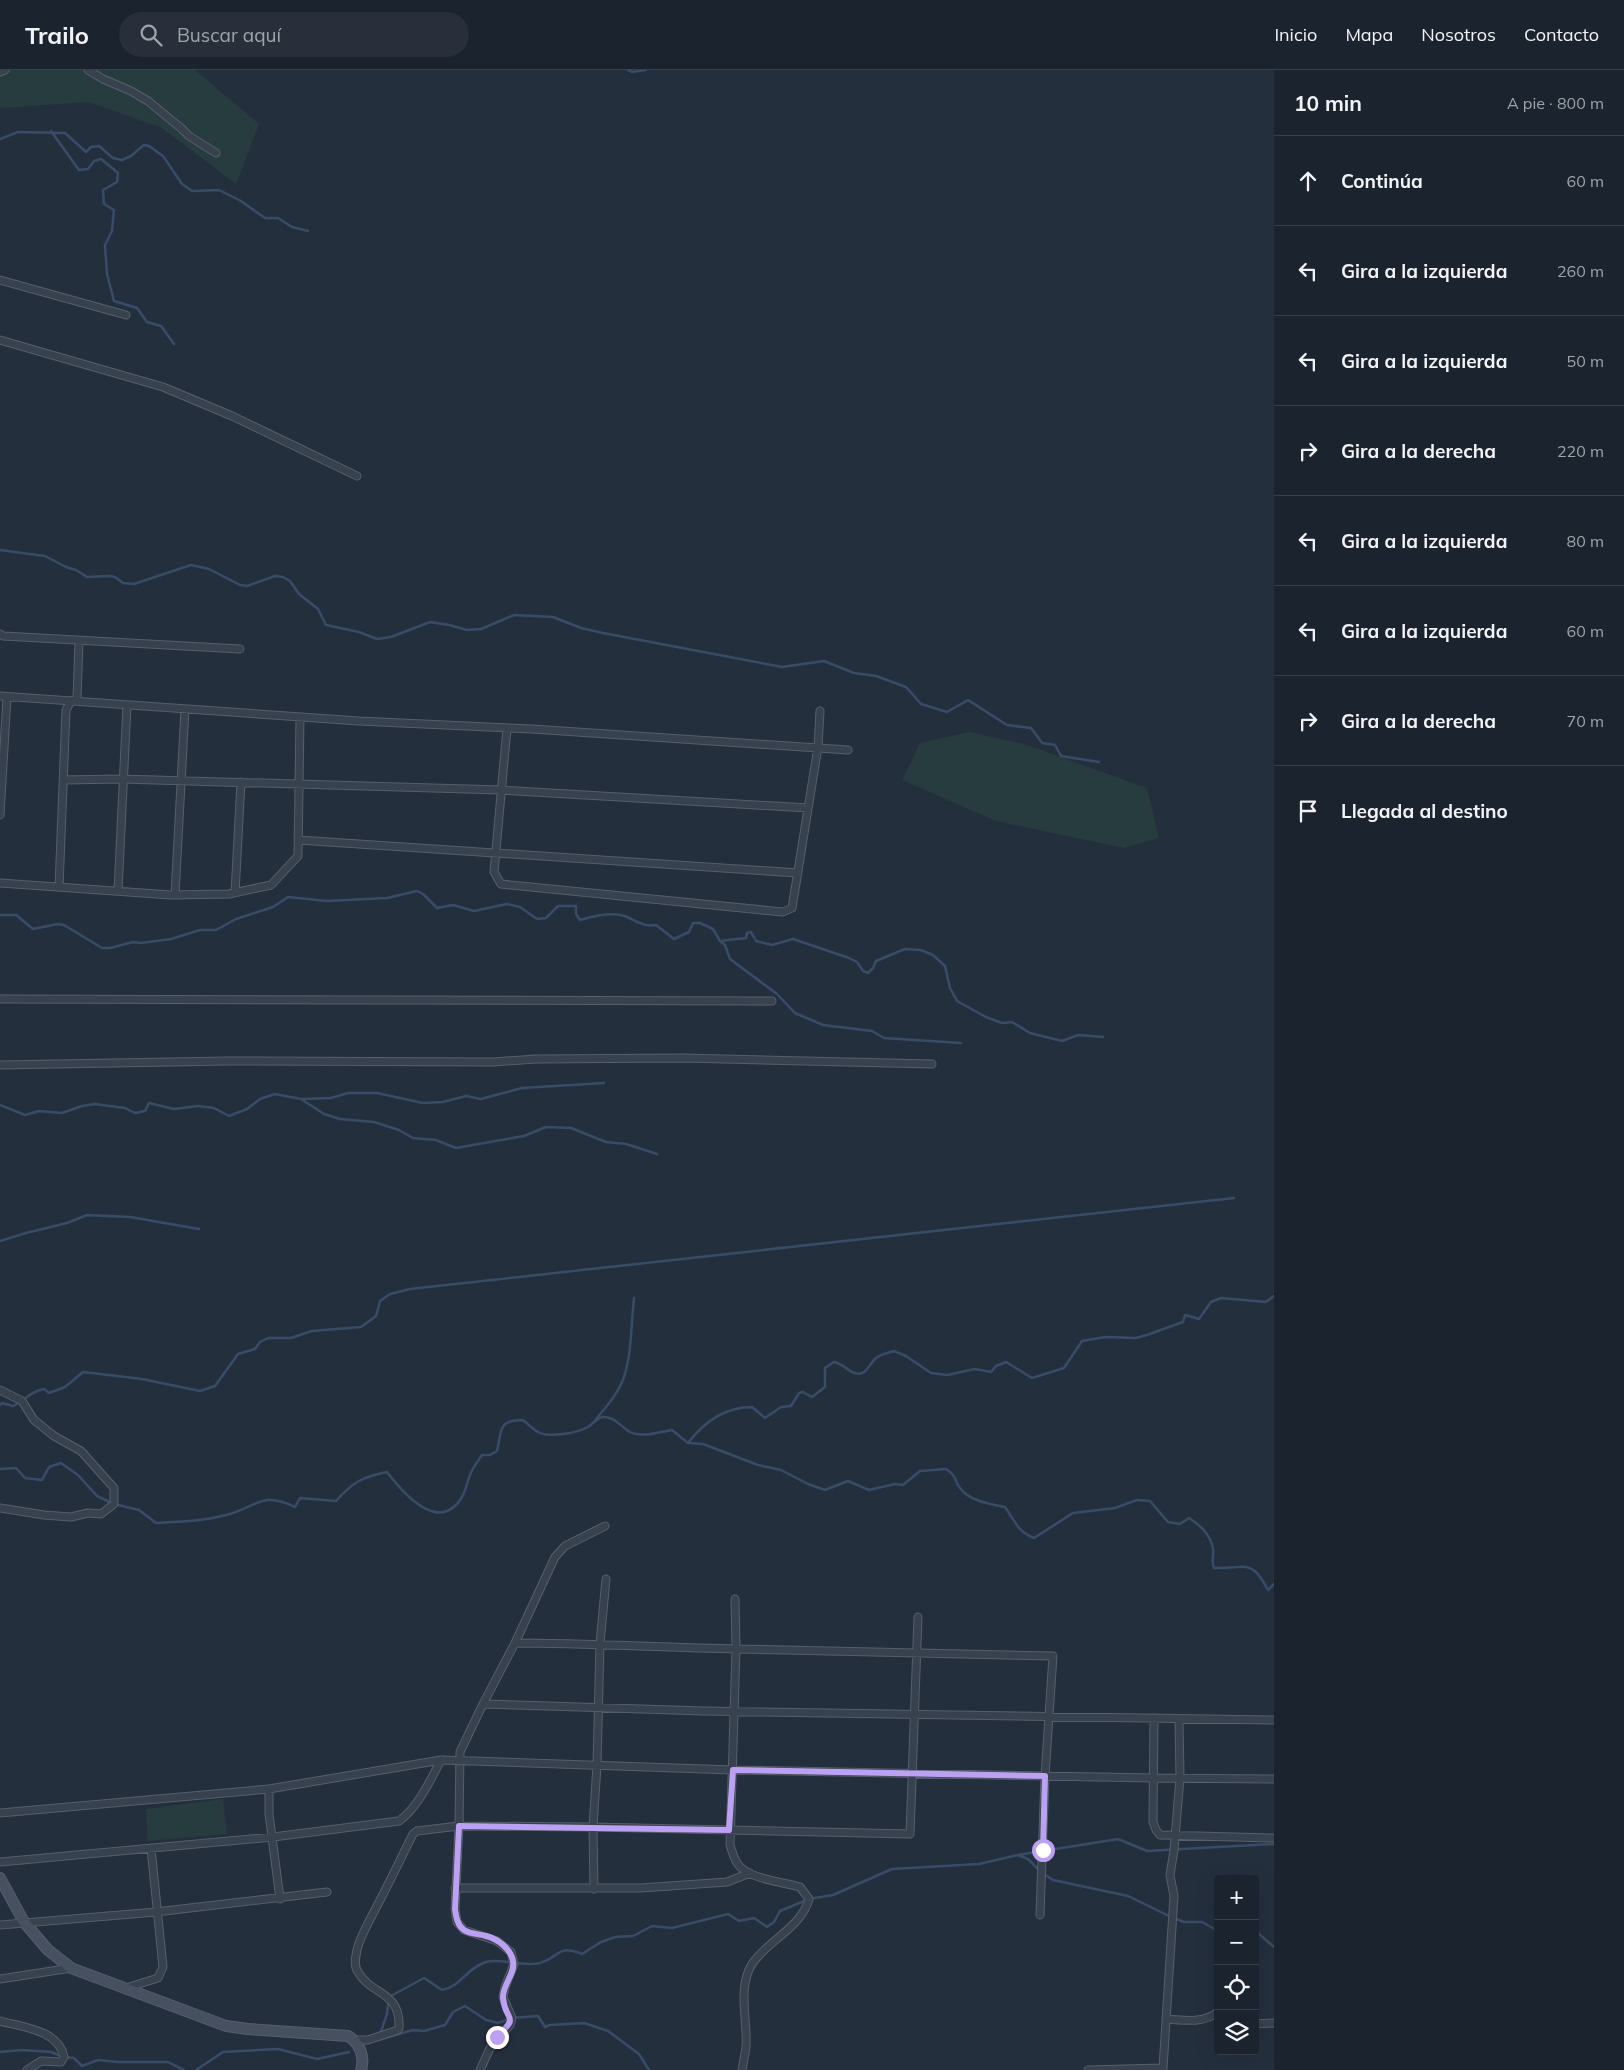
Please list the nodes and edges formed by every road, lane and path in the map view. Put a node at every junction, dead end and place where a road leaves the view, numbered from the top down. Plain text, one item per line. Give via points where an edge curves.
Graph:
1 (4, 70) edge
2 (88, 70) edge
3 (0, 72) edge
4 (216, 153) dead end
5 (0, 280) edge
6 (126, 315) dead end
7 (0, 340) edge
8 (357, 476) dead end
9 (0, 634) edge
10 (79, 641) junction
11 (240, 649) dead end
12 (3, 697) edge
13 (71, 701) junction
14 (127, 705) junction
15 (185, 709) junction
16 (820, 711) dead end
17 (300, 716) junction
18 (507, 728) junction
19 (818, 747) junction
20 (848, 750) dead end
21 (123, 779) junction
22 (62, 780) junction
23 (181, 780) junction
24 (241, 782) junction
25 (299, 784) junction
26 (501, 790) junction
27 (808, 808) junction
28 (0, 815) edge
29 (298, 840) junction
30 (495, 853) junction
31 (798, 873) junction
32 (0, 883) edge
33 (59, 887) junction
34 (118, 891) junction
35 (235, 893) junction
36 (175, 895) junction
37 (0, 999) edge
38 (772, 1001) dead end
39 (932, 1064) dead end
40 (0, 1065) edge
41 (0, 1390) edge
42 (0, 1508) edge
43 (605, 1526) dead end
44 (606, 1579) dead end
45 (735, 1599) dead end
46 (918, 1617) dead end
47 (515, 1643) junction
48 (600, 1644) junction
49 (736, 1649) junction
50 (916, 1652) junction
51 (483, 1704) junction
52 (599, 1709) junction
53 (735, 1711) junction
54 (914, 1713) junction
55 (1048, 1716) junction
56 (1154, 1718) junction
57 (1179, 1718) junction
58 (1274, 1720) edge
59 (441, 1760) junction
60 (460, 1762) junction
61 (597, 1765) junction
62 (733, 1770) junction
63 (911, 1773) junction
64 (1045, 1776) junction
65 (1154, 1778) junction
66 (1180, 1778) junction
67 (1274, 1779) edge
68 (269, 1789) junction
69 (0, 1813) edge
70 (459, 1826) junction
71 (593, 1827) junction
72 (729, 1830) junction
73 (1175, 1836) junction
74 (273, 1837) junction
75 (1274, 1838) edge
76 (151, 1848) junction
77 (0, 1862) edge
78 (750, 1873) junction
79 (0, 1878) edge
80 (455, 1888) junction
81 (594, 1889) junction
82 (327, 1892) dead end
83 (280, 1899) junction
84 (156, 1912) junction
85 (1040, 1916) dead end
86 (24, 1922) junction
87 (0, 1925) edge
88 (70, 1968) junction
89 (0, 1978) edge
90 (126, 1988) junction
91 (1214, 2015) edge
92 (1166, 2019) junction
93 (0, 2021) edge
94 (1274, 2023) edge
95 (1259, 2024) edge
96 (358, 2045) junction
97 (27, 2070) edge
98 (361, 2070) edge
99 (480, 2070) edge
100 (742, 2070) edge
101 (1088, 2070) edge

1 - 3 street
2 - 4 street via 144,98 189,136
5 - 6 street
7 - 8 street via 163,388 232,416
9 - 10 street
10 - 11 street
10 - 13 street via 77,700
12 - 13 street
12 - 28 street
13 - 14 street
13 - 22 street via 66,710
14 - 15 street
14 - 21 street
15 - 17 street
15 - 23 street
16 - 19 street
17 - 18 street
17 - 25 street
18 - 19 street
18 - 26 street
19 - 20 street
19 - 27 street
21 - 22 street
21 - 23 street
21 - 34 street
22 - 33 street
23 - 24 street
23 - 36 street
24 - 25 street
24 - 35 street
25 - 26 street
25 - 29 street
26 - 27 street
26 - 30 street
27 - 31 street
29 - 30 street
29 - 35 street via 298,856 271,885
30 - 31 street
30 - 31 street via 494,872 500,884 783,912 792,908
32 - 33 street
33 - 34 street
34 - 36 street
35 - 36 street
37 - 38 street
39 - 40 street via 684,1058
41 - 42 street via 22,1401 34,1420 80,1451 114,1488 114,1504 101,1514 71,1517
43 - 47 street via 565,1546 555,1557
44 - 48 street
45 - 49 street
46 - 50 street
47 - 48 street
47 - 51 street
48 - 49 street
48 - 52 street
49 - 50 street
49 - 53 street
50 - 54 street
50 - 55 street via 1053,1656
51 - 52 street
51 - 60 street via 460,1752
52 - 53 street
52 - 61 street
53 - 54 street
53 - 62 street
54 - 55 street
54 - 63 street
55 - 56 street
55 - 64 street
56 - 57 street
56 - 65 street
57 - 58 street
57 - 66 street
59 - 60 street
59 - 68 street
59 - 74 street via 425,1788 399,1821
60 - 61 street
60 - 70 street
61 - 62 street
61 - 71 street
62 - 63 street
62 - 72 street
63 - 64 street
63 - 72 street via 910,1834
64 - 65 street
64 - 85 street
65 - 66 street
65 - 73 street via 1153,1822 1160,1835
66 - 67 street
66 - 73 street
68 - 69 street
68 - 74 street
70 - 71 street
70 - 80 street
70 - 96 street via 424,1829 413,1834 365,1930 358,1947 356,1968 366,1982 394,2003 399,2028
71 - 72 street
71 - 81 street
72 - 78 street via 730,1845 738,1865
73 - 75 street
73 - 92 street via 1170,1875 1174,1896
74 - 76 street
74 - 83 street
76 - 77 street
76 - 84 street
78 - 81 street via 727,1882
78 - 100 street via 800,1887 809,1899 799,1918 767,1946 746,1977 746,2048
79 - 86 main road
80 - 81 street
80 - 99 street via 457,1922 464,1930 497,1941 511,1952 514,1964 503,1997 512,2018 491,2046
82 - 83 street
83 - 84 street
84 - 86 street
84 - 90 street via 164,1967 158,1978
86 - 87 street
86 - 88 main road via 48,1950
88 - 89 street
88 - 90 main road
90 - 96 main road via 226,2026 339,2034 348,2036
91 - 92 street via 1198,2021
92 - 101 street via 1163,2068
93 - 97 street via 39,2031 51,2037 63,2050 61,2062 41,2061
94 - 95 street
96 - 98 main road

